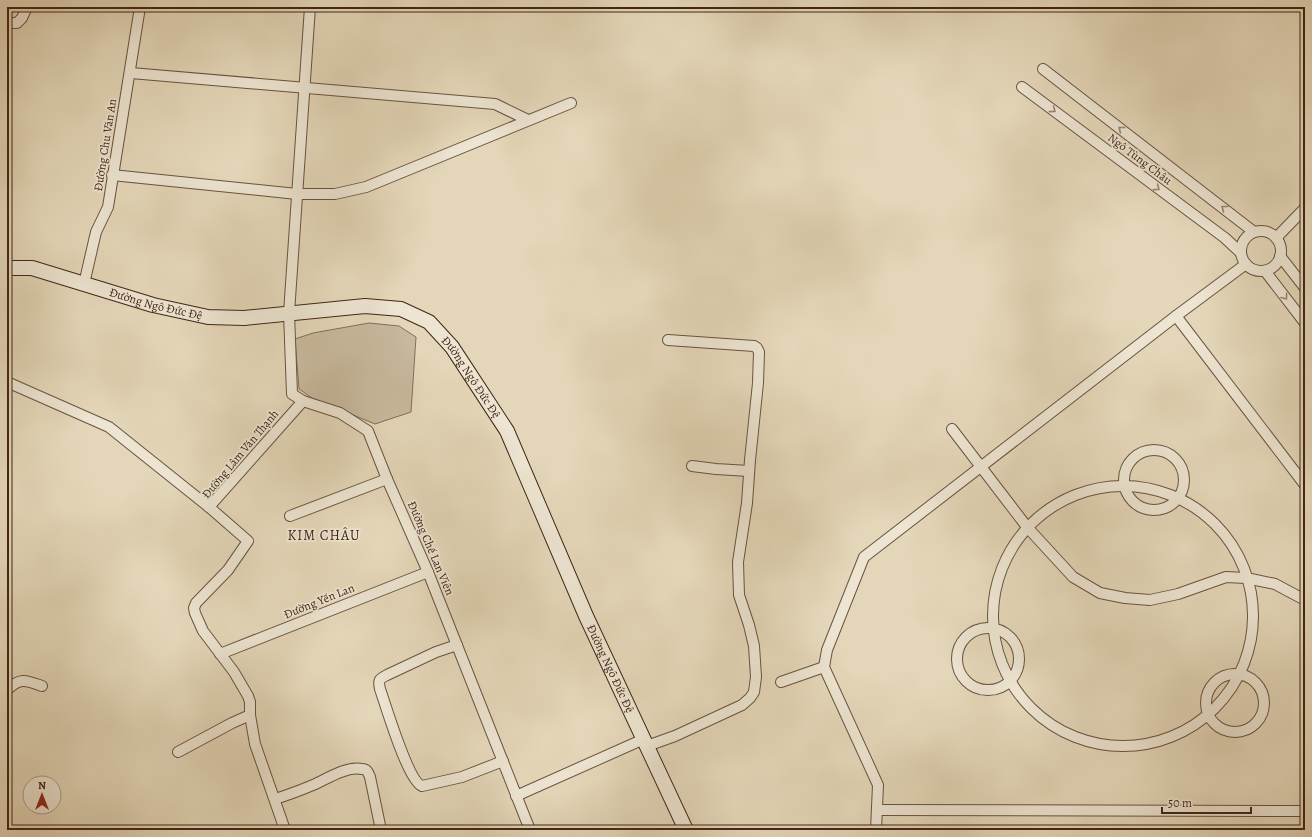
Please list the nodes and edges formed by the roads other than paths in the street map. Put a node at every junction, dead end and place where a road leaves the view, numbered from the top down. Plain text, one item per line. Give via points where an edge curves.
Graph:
1 (27, 7) edge
2 (140, 7) edge
3 (310, 7) edge
4 (7, 23) edge
5 (1043, 69) dead end
6 (130, 73) junction
7 (1022, 87) dead end
8 (305, 88) junction
9 (571, 103) dead end
10 (528, 120) junction
11 (112, 175) junction
12 (298, 194) junction
13 (1305, 208) edge
14 (1254, 232) junction
15 (1276, 238) junction
16 (1241, 253) junction
17 (1280, 256) junction
18 (1246, 264) junction
19 (7, 268) edge
20 (1265, 271) junction
21 (84, 284) junction
22 (1305, 288) edge
23 (289, 313) junction
24 (1176, 316) junction
25 (1305, 323) edge
26 (668, 340) dead end
27 (7, 382) edge
28 (303, 401) junction
29 (952, 429) dead end
30 (692, 466) dead end
31 (980, 467) junction
32 (749, 470) junction
33 (387, 479) junction
34 (1305, 485) edge
35 (1124, 487) junction
36 (1179, 496) junction
37 (209, 507) junction
38 (290, 516) dead end
39 (1027, 527) junction
40 (428, 572) junction
41 (1246, 578) junction
42 (1305, 600) edge
43 (993, 629) junction
44 (456, 645) junction
45 (220, 654) junction
46 (824, 667) junction
47 (1241, 675) junction
48 (781, 682) dead end
49 (1008, 682) junction
50 (42, 686) dead end
51 (7, 690) edge
52 (250, 715) junction
53 (1208, 715) junction
54 (645, 742) junction
55 (178, 752) dead end
56 (503, 761) junction
57 (516, 796) junction
58 (275, 799) junction
59 (877, 810) junction
60 (1305, 811) edge
61 (286, 830) edge
62 (381, 830) edge
63 (530, 830) edge
64 (686, 830) edge
65 (876, 830) edge

1 - 4 street via 17,23
2 - 6 street, Đường Chu Văn An
3 - 8 street
14 -> 5 street, Ngô Tùng Châu
6 - 8 street
6 - 11 street, Đường Chu Văn An
7 -> 16 street, Ngô Tùng Châu via 1225,238
8 - 10 street via 495,104
8 - 12 street
9 - 10 street
10 - 12 street via 366,186 335,194
11 - 12 street
11 - 21 street, Đường Chu Văn An via 108,207 96,232
12 - 23 street
13 - 15 street
14 - 15 street via 1268,232
14 - 16 street via 1244,241
15 - 17 street via 1280,246
16 - 18 street
17 - 20 street via 1276,264
17 - 22 street
18 - 20 street via 1252,269
18 - 24 street
19 - 21 main road, Đường Ngô Đức Đệ via 32,268
20 -> 25 street
21 - 23 main road, Đường Ngô Đức Đệ via 153,305 208,317 244,318
23 - 28 street via 292,394
23 - 54 main road, Đường Ngô Đức Đệ via 365,306 401,309 429,322 452,347 507,431 586,616
24 - 31 street
24 - 34 street
26 - 32 street via 757,348 758,383
27 - 37 street via 110,427
28 - 33 street, Đường Chế Lan Viên via 340,414 368,431
28 - 37 street, Đường Lâm Văn Thạnh
29 - 31 street
30 - 32 street
31 - 39 street
31 - 46 street via 864,557 826,650
32 - 54 street via 748,503 738,562 738,585 754,646 754,692 742,705 675,736
33 - 38 street
33 - 40 street, Đường Chế Lan Viên
35 - 36 street
35 - 36 street via 1127,496 1134,503 1151,511 1170,506
35 - 36 street via 1124,472 1132,458 1141,452 1161,450 1171,455 1183,471 1184,481
35 - 39 street via 1095,488 1059,500
36 - 41 street via 1215,523 1238,555
37 - 45 street, Đường Lâm Văn Thạnh via 248,541 228,570 194,608 203,631
39 - 41 street via 1073,577 1100,593 1150,600 1178,594 1226,577
39 - 43 street via 1000,570 992,615
40 - 44 street, Đường Chế Lan Viên
40 - 45 street, Đường Yến Lan
41 - 42 street via 1275,584
41 - 47 street via 1254,598 1250,645
43 - 49 street
43 - 49 street via 1005,633 1018,649 1018,669
43 - 49 street via 986,628 967,636 961,644 958,664 967,682 976,687 996,689
44 - 56 street, Đường Chế Lan Viên
44 - 56 street via 436,652 378,681 408,766 416,782 422,786 462,777
45 - 52 street, Đường Lâm Văn Thạnh via 248,696
46 - 48 street
46 - 59 street via 878,785
47 - 53 street
47 - 53 street via 1227,675 1210,686 1205,706
47 - 53 street via 1253,680 1264,696 1262,714 1258,722 1242,732 1232,732 1222,730
49 - 53 street via 1053,727 1092,744 1135,747 1176,736
50 - 51 street via 25,680 18,681
52 - 55 street via 232,722
52 - 58 street, Đường Lâm Văn Thạnh via 258,754
54 - 57 street
54 - 64 main road, Đường Ngô Đức Đệ
56 - 57 street, Đường Chế Lan Viên
57 - 63 street, Đường Chế Lan Viên
58 - 61 street, Đường Lâm Văn Thạnh
58 - 62 street via 344,771 364,769 370,777
59 - 60 street
59 - 65 street

